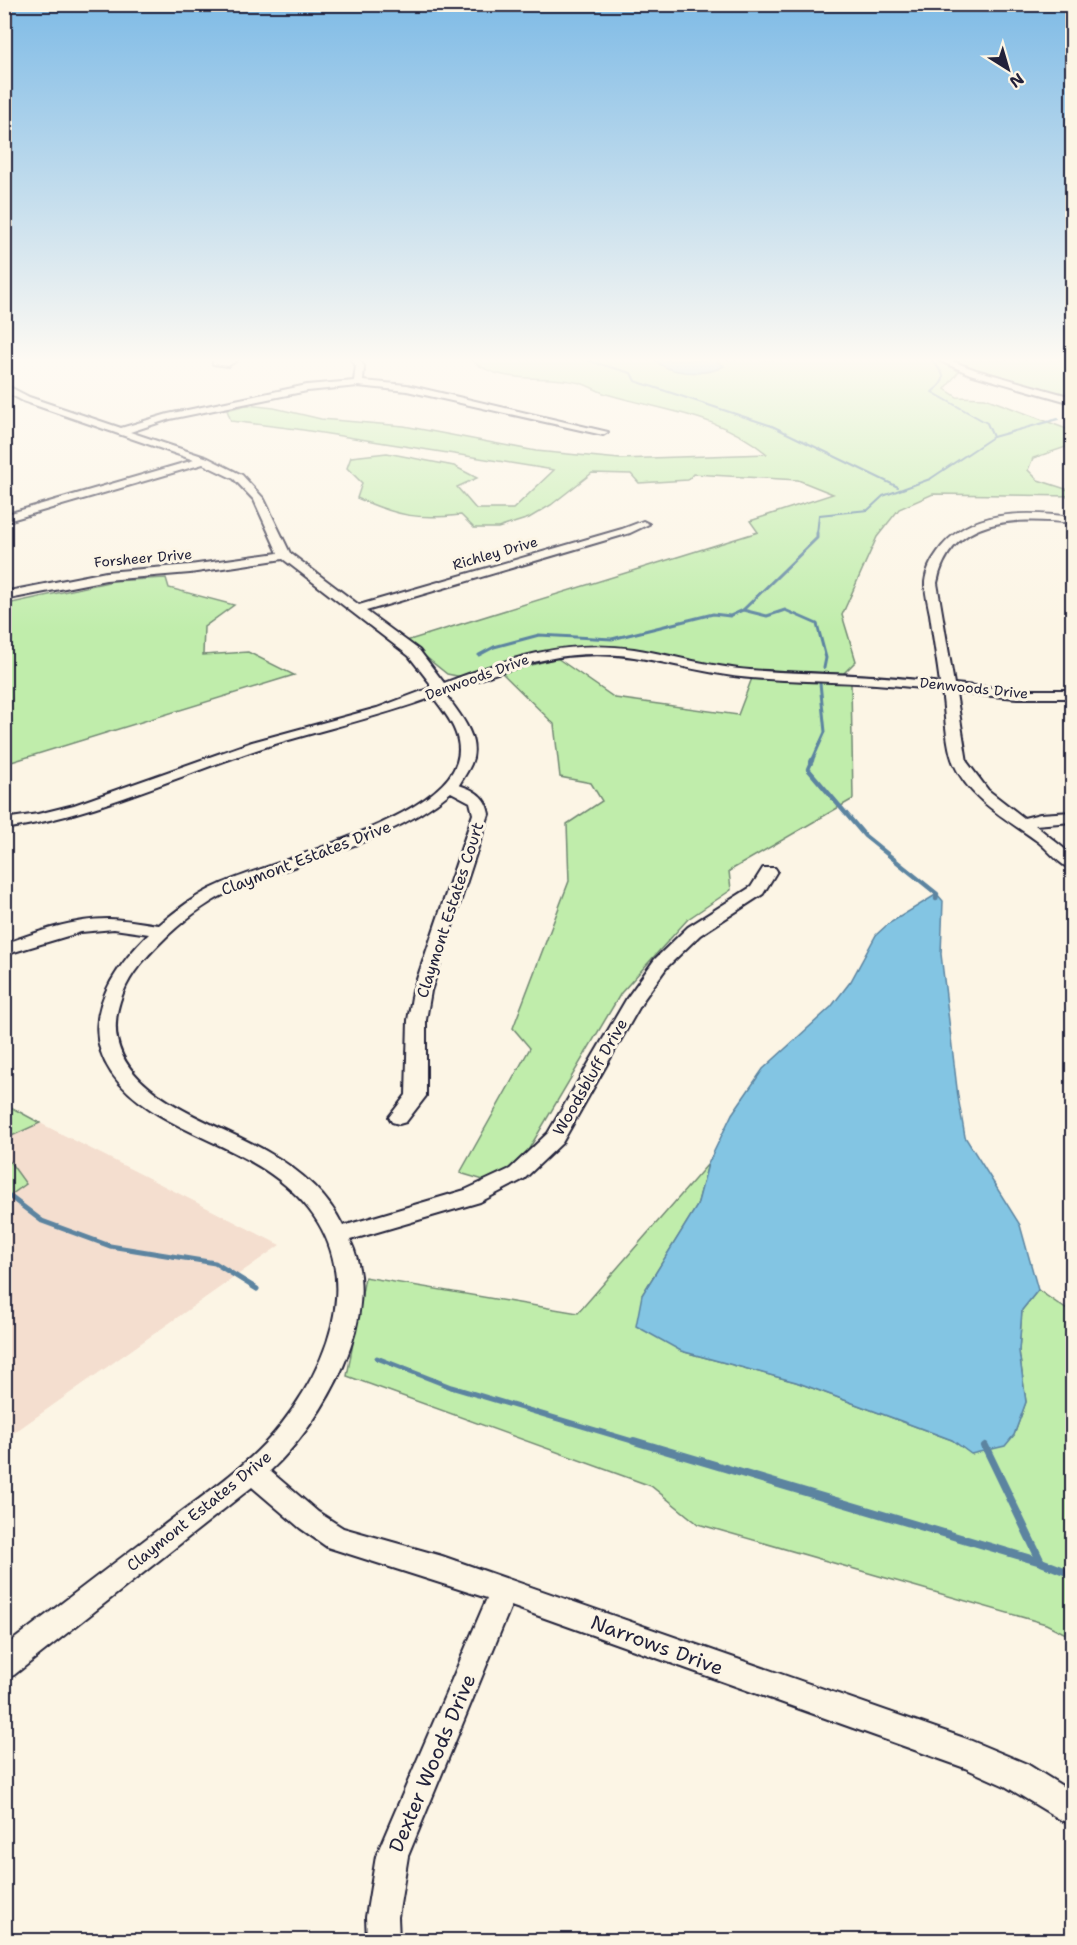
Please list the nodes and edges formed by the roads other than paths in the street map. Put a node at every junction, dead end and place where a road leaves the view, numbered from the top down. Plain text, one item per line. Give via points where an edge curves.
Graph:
1 (178, 451) edge
2 (204, 460) junction
3 (4, 519) edge
4 (1072, 520) edge
5 (643, 524) dead end
6 (285, 555) junction
7 (4, 596) edge
8 (356, 610) junction
9 (948, 687) junction
10 (436, 693) junction
11 (1072, 694) edge
12 (451, 787) junction
13 (1072, 817) edge
14 (1024, 823) junction
15 (4, 824) edge
16 (1072, 864) edge
17 (769, 871) dead end
18 (163, 931) junction
19 (4, 950) edge
20 (399, 1117) dead end
21 (337, 1236) junction
22 (251, 1471) junction
23 (504, 1591) junction
24 (4, 1665) edge
25 (1072, 1809) edge
26 (383, 1941) edge

1 - 2 street, Claymont Estates Drive
2 - 3 street
2 - 6 street, Claymont Estates Drive via 238,477 254,491
4 - 9 street via 998,518 976,525 939,556 932,573 932,592
5 - 8 street, Richley Drive
6 - 7 street, Forsheer Drive via 106,576
6 - 8 street, Claymont Estates Drive
8 - 10 street, Claymont Estates Drive via 414,653 437,683
9 - 10 street, Denwoods Drive via 897,680 750,674 632,653 585,651 515,661
9 - 11 street, Denwoods Drive via 1017,694
9 - 14 street via 960,762 966,774 985,797
10 - 12 street, Claymont Estates Drive via 459,723 468,749
10 - 15 street, Denwoods Drive via 247,748 79,808
12 - 18 street, Claymont Estates Drive via 423,809 393,825 223,889
12 - 20 street, Claymont Estates Court via 477,798 481,814 422,991 417,1020 416,1096
13 - 14 street
14 - 16 street
17 - 21 street, Woodsbluff Drive via 757,890 694,931 661,963 641,989 555,1138 517,1174 472,1196
18 - 19 street via 109,924 79,926
18 - 21 street, Claymont Estates Drive via 126,970 112,995 105,1024 107,1045 115,1063 141,1094 161,1107 291,1177 321,1209
21 - 22 street, Claymont Estates Drive via 344,1254 349,1293 346,1326 336,1358 299,1420
22 - 23 street, Narrows Drive via 336,1538
22 - 24 street, Claymont Estates Drive
23 - 25 street, Narrows Drive via 967,1754 1016,1775
23 - 26 street, Dexter Woods Drive via 392,1856 382,1917

